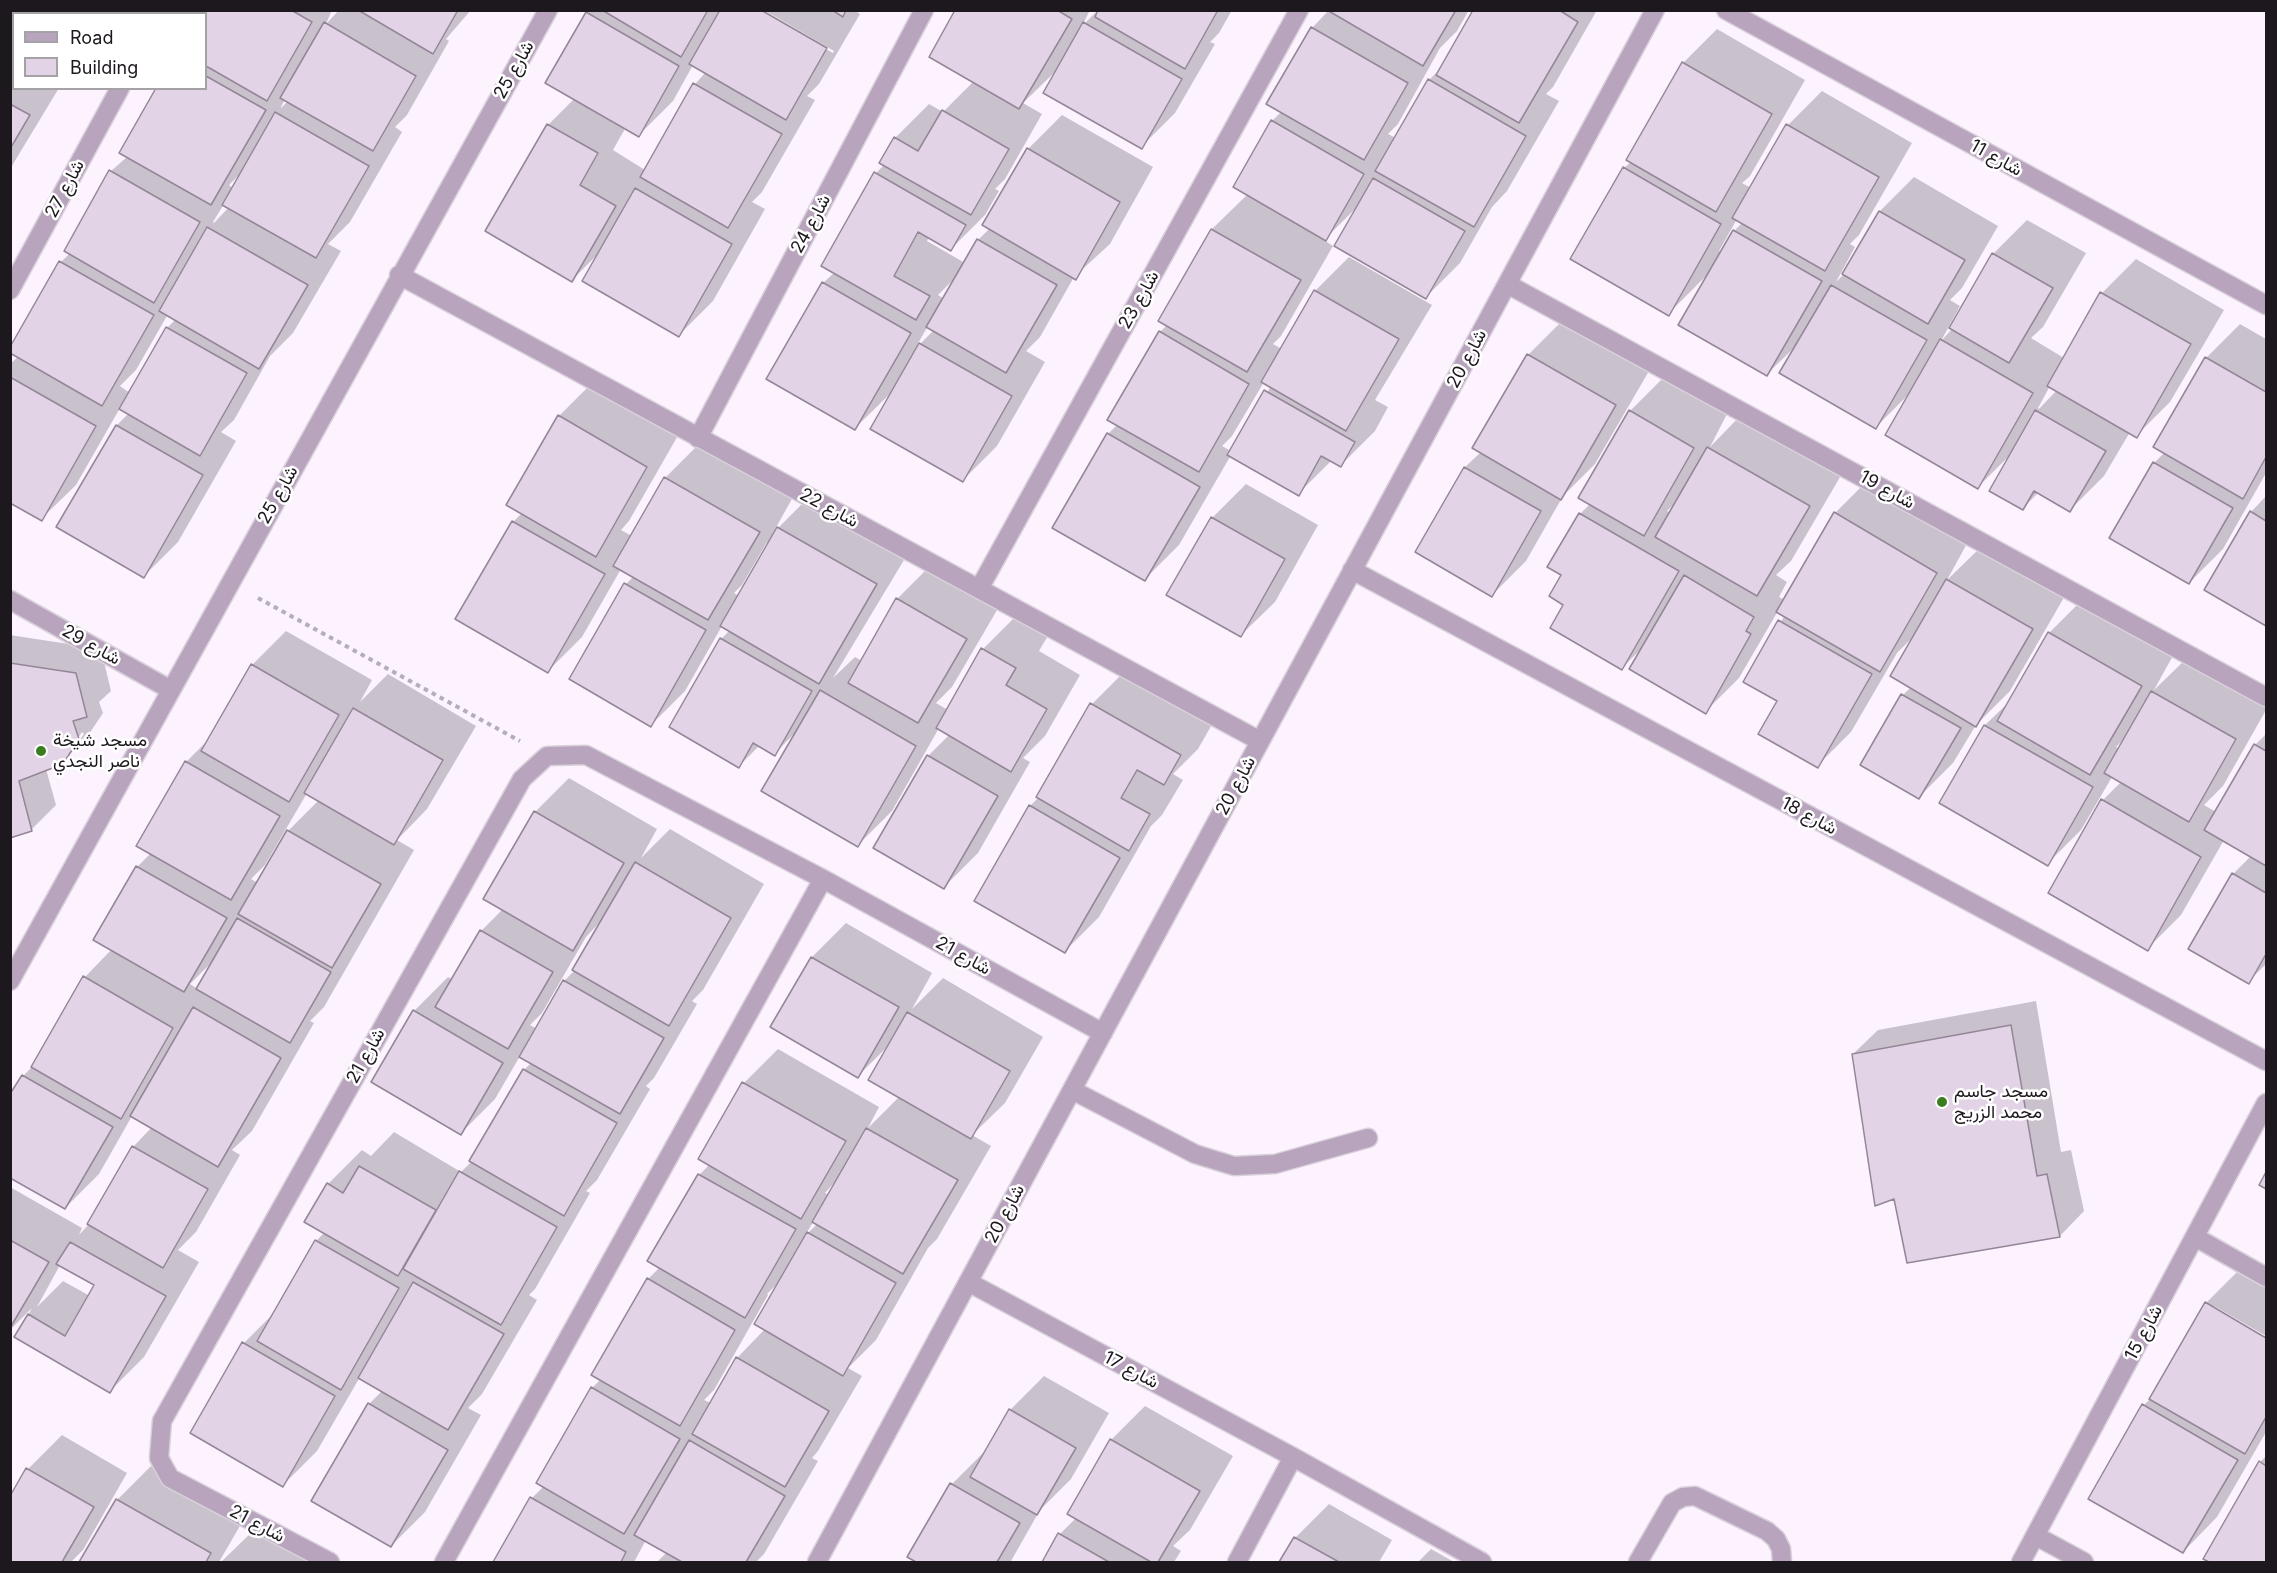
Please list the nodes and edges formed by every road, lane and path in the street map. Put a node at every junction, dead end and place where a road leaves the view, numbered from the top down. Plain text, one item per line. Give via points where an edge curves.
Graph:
1 (548, 10) edge
2 (924, 10) edge
3 (1299, 10) edge
4 (1655, 10) edge
5 (1726, 10) edge
6 (119, 90) edge
7 (399, 275) junction
8 (1507, 284) junction
9 (10, 290) edge
10 (2266, 305) edge
11 (698, 438) junction
12 (1352, 570) junction
13 (231, 582) junction
14 (979, 589) junction
15 (10, 600) edge
16 (171, 690) junction
17 (2266, 697) edge
18 (1260, 741) junction
19 (547, 756) junction
20 (823, 879) junction
21 (11, 980) edge
22 (1103, 1033) junction
23 (2266, 1061) edge
24 (1072, 1090) junction
25 (2266, 1103) edge
26 (1368, 1138) dead end
27 (2195, 1237) junction
28 (2266, 1277) edge
29 (968, 1282) junction
30 (1293, 1457) junction
31 (2036, 1536) junction
32 (330, 1563) edge
33 (444, 1563) edge
34 (817, 1563) edge
35 (1237, 1563) edge
36 (1482, 1563) edge
37 (1638, 1563) edge
38 (1782, 1563) edge
39 (2021, 1563) edge
40 (2084, 1563) edge

1 - 7 street, شارع 25
2 - 11 street, شارع 24
3 - 14 street, شارع 23
4 - 8 street, شارع 20
5 - 10 street, شارع 11
6 - 9 street, شارع 27
7 - 11 street, شارع 22
7 - 13 street, شارع 25
8 - 12 street, شارع 20
8 - 17 street, شارع 19
11 - 14 street, شارع 22
12 - 18 street, شارع 20
12 - 23 street, شارع 18
13 - 16 street, شارع 25
13 - 19 path
14 - 18 street, شارع 22
15 - 16 street, شارع 29
16 - 21 street, شارع 25
18 - 22 street, شارع 20
19 - 20 street, شارع 21 via 586,755
19 - 32 street, شارع 21 via 522,779 162,1421 159,1458 170,1478
20 - 22 street, شارع 21
20 - 33 street
22 - 24 street, شارع 20
24 - 26 street via 1194,1154 1234,1166 1275,1164
24 - 29 street, شارع 20
25 - 27 street, شارع 15
27 - 28 street
27 - 31 street, شارع 15
29 - 30 street, شارع 17
29 - 34 street, شارع 20
30 - 35 street
30 - 36 street, شارع 17
31 - 39 street, شارع 15
31 - 40 street
37 - 38 street via 1672,1503 1695,1496 1767,1531 1781,1549

